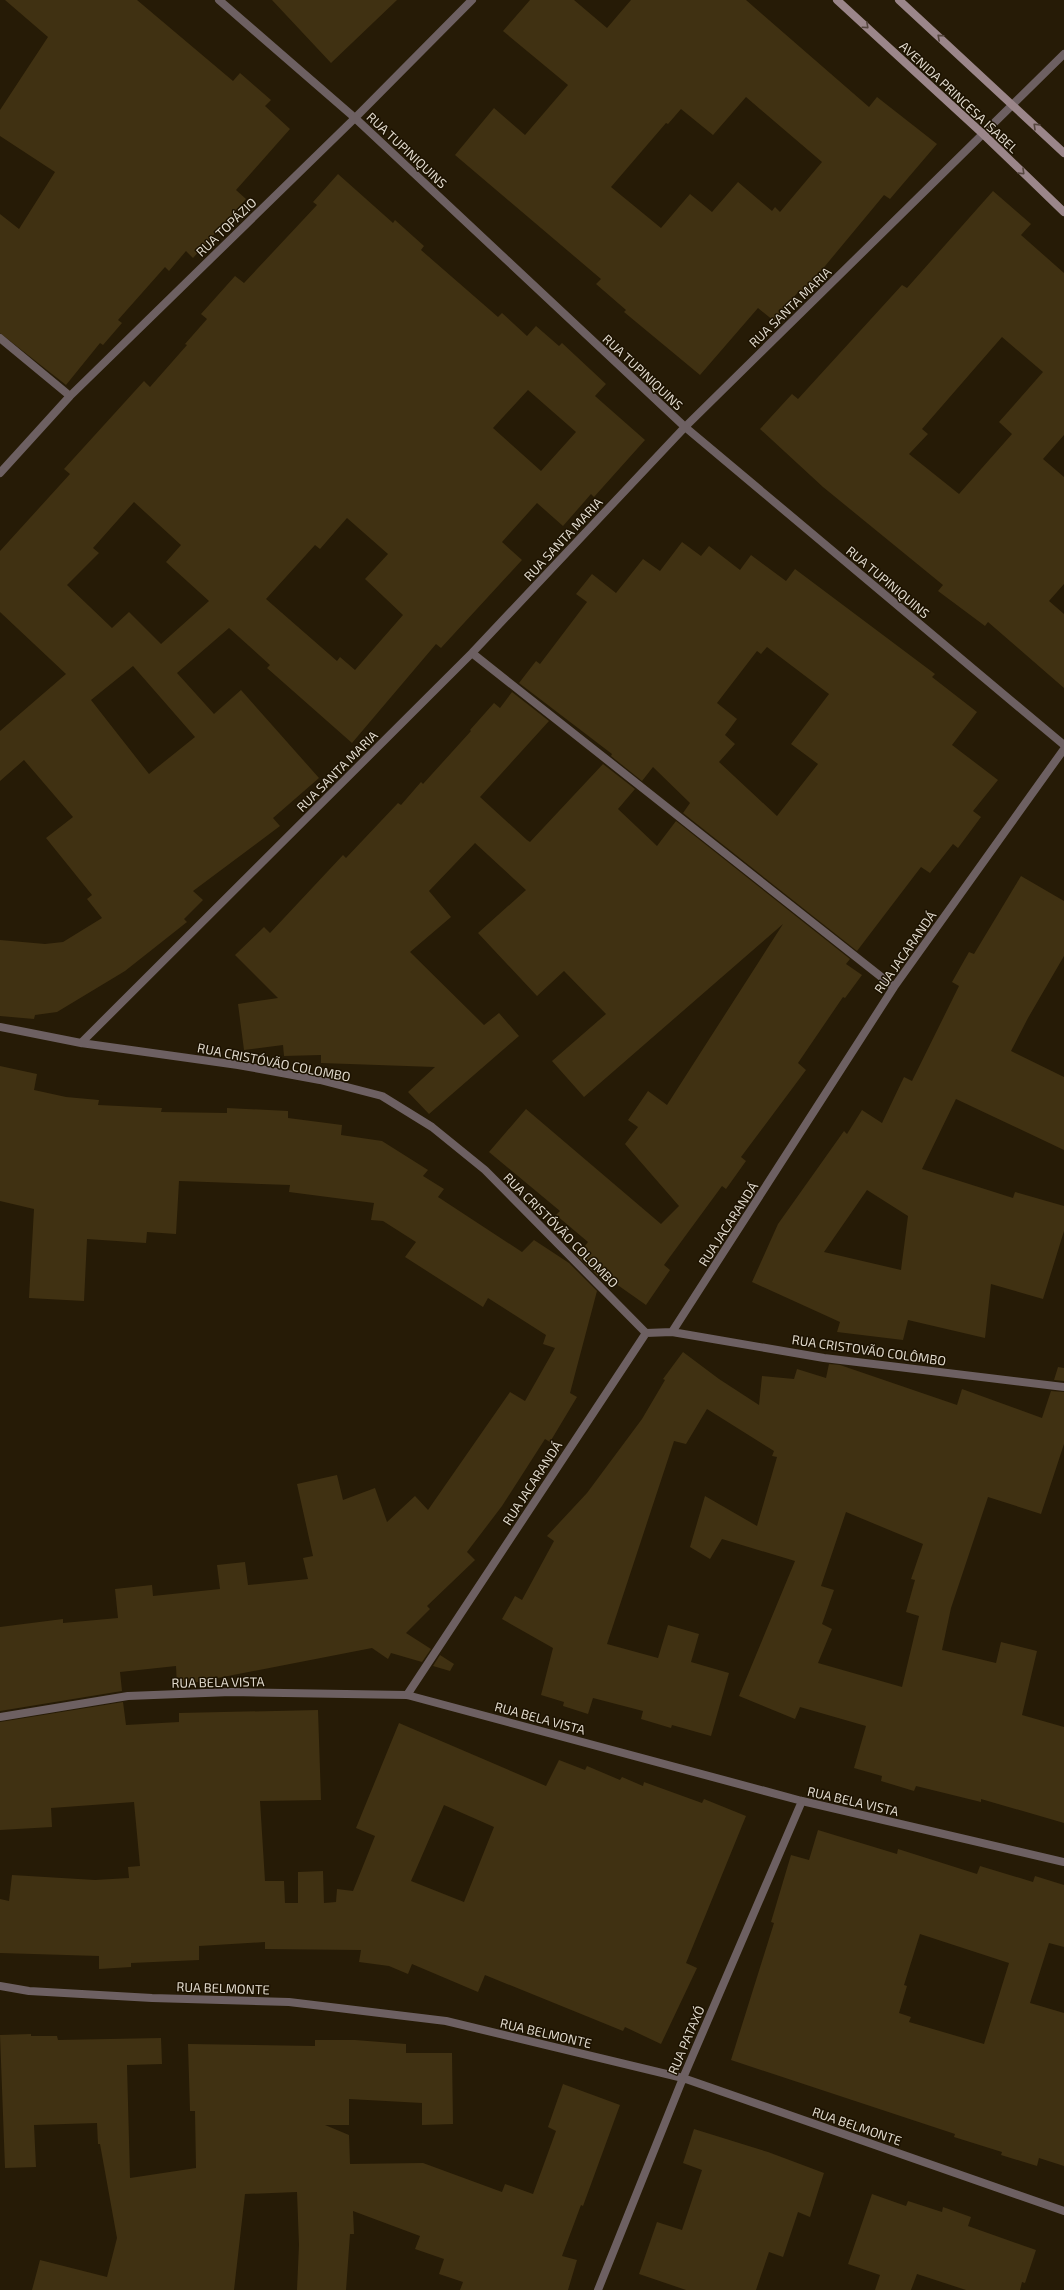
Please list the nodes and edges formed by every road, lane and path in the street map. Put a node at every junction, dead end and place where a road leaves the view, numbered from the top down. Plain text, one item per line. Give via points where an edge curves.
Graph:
1 (219, 0) edge
2 (472, 0) edge
3 (837, 0) edge
4 (899, 0) edge
5 (1064, 54) edge
6 (1013, 103) junction
7 (356, 118) junction
8 (983, 134) junction
9 (1064, 153) edge
10 (1064, 212) edge
11 (0, 338) edge
12 (70, 396) junction
13 (685, 427) junction
14 (0, 473) edge
15 (472, 653) junction
16 (1064, 745) edge
17 (1064, 749) edge
18 (894, 987) junction
19 (0, 1027) edge
20 (81, 1042) junction
21 (672, 1332) junction
22 (646, 1333) junction
23 (1064, 1387) edge
24 (407, 1695) junction
25 (0, 1717) edge
26 (802, 1801) junction
27 (1064, 1862) edge
28 (0, 1986) edge
29 (683, 2078) junction
30 (1064, 2211) edge
31 (598, 2290) edge

1 - 7 street, RUA TUPINIQUINS
2 - 7 street, RUA TOPÁZIO
3 -> 8 main road, AVENIDA PRINCESA ISABEL
6 -> 4 main road
5 - 6 street, RUA SANTA MARIA
6 - 8 street, RUA SANTA MARIA
9 -> 6 main road
7 - 12 street, RUA TOPÁZIO
7 - 13 street, RUA TUPINIQUINS
8 -> 10 main road, AVENIDA PRINCESA ISABEL
8 - 13 street, RUA SANTA MARIA
11 - 12 street
12 - 14 street, RUA TOPÁZIO
13 - 15 street, RUA SANTA MARIA
13 - 16 street, RUA TUPINIQUINS
15 - 18 street
15 - 20 street, RUA SANTA MARIA
17 - 18 street, RUA JACARANDÁ
18 - 21 street, RUA JACARANDÁ
19 - 20 street, RUA CRISTÓVÃO COLOMBO
20 - 22 street, RUA CRISTÓVÃO COLOMBO via 238,1065 320,1080 382,1096 432,1127 485,1170
21 - 22 street
21 - 23 street, RUA CRISTOVÃO COLÔMBO via 824,1358
22 - 24 street, RUA JACARANDÁ
24 - 25 street, RUA BELA VISTA via 231,1692 128,1696
24 - 26 street, RUA BELA VISTA
26 - 27 street, RUA BELA VISTA
26 - 29 street, RUA PATAXÓ
28 - 29 street, RUA BELMONTE via 29,1991 144,1998 289,2002 446,2022
29 - 30 street, RUA BELMONTE
29 - 31 street, RUA PATAXÓ

